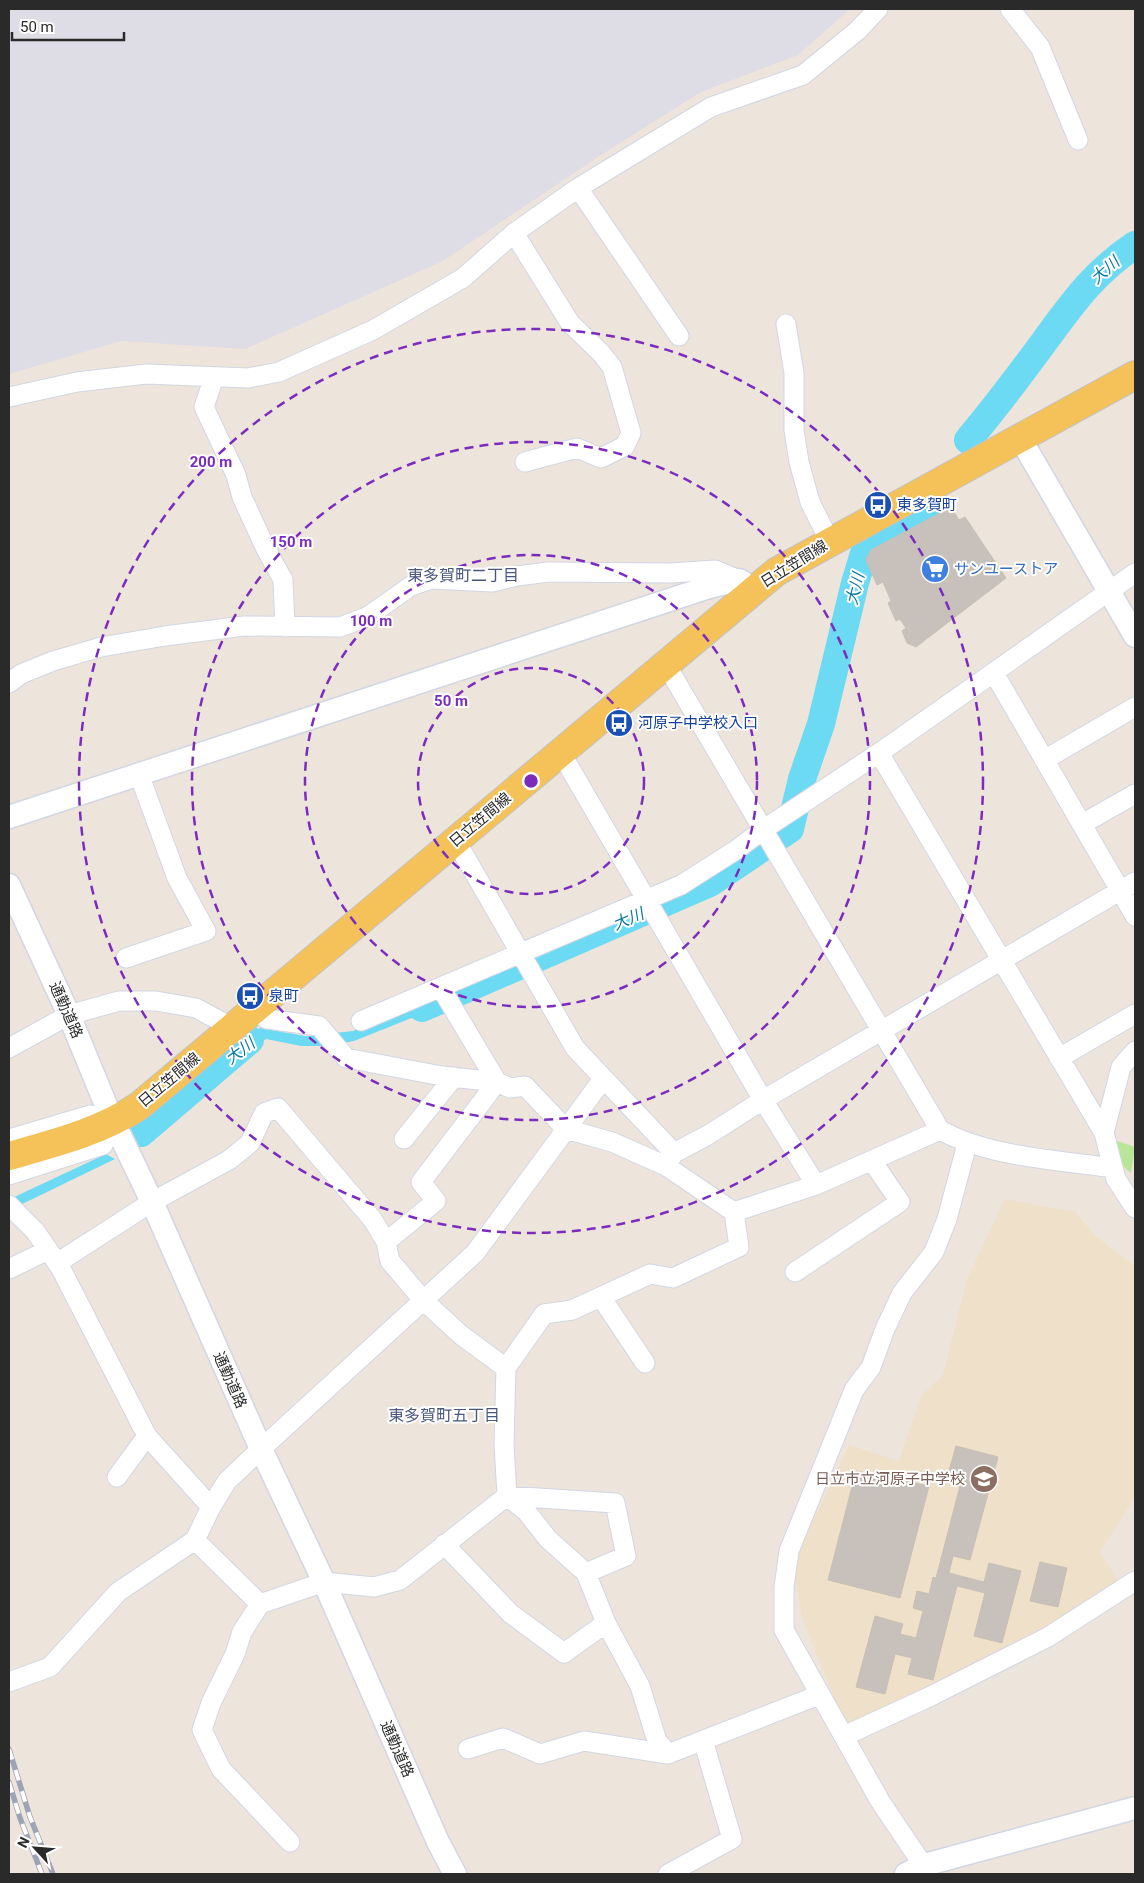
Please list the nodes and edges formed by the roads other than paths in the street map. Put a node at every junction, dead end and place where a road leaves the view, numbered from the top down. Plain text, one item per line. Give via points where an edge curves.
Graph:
1 (878, 9) edge
2 (1010, 9) edge
3 (1078, 140) dead end
4 (578, 188) junction
5 (514, 233) junction
6 (786, 324) dead end
7 (679, 336) dead end
8 (1135, 375) edge
9 (214, 378) junction
10 (9, 397) edge
11 (1020, 438) junction
12 (525, 462) dead end
13 (830, 542) junction
14 (1135, 573) edge
15 (746, 585) junction
16 (1109, 590) junction
17 (285, 626) junction
18 (1135, 636) edge
19 (665, 663) junction
20 (994, 674) junction
21 (9, 683) edge
22 (1135, 707) edge
23 (561, 753) junction
24 (879, 753) junction
25 (1044, 760) junction
26 (139, 774) junction
27 (1135, 794) edge
28 (9, 817) edge
29 (1082, 824) junction
30 (769, 837) junction
31 (456, 840) junction
32 (9, 885) edge
33 (1128, 886) edge
34 (651, 906) junction
35 (1135, 916) edge
36 (126, 958) dead end
37 (524, 960) junction
38 (1002, 962) junction
39 (444, 994) junction
40 (1135, 1014) edge
41 (69, 1016) junction
42 (241, 1019) junction
43 (361, 1021) dead end
44 (883, 1031) junction
45 (9, 1048) edge
46 (1135, 1050) edge
47 (1059, 1058) junction
48 (454, 1077) junction
49 (603, 1079) junction
50 (497, 1082) junction
51 (763, 1100) junction
52 (113, 1122) junction
53 (566, 1129) junction
54 (940, 1130) junction
55 (1104, 1133) junction
56 (9, 1139) edge
57 (404, 1139) dead end
58 (967, 1144) junction
59 (9, 1156) edge
60 (670, 1160) junction
61 (872, 1161) junction
62 (1113, 1168) junction
63 (9, 1175) edge
64 (816, 1186) junction
65 (152, 1202) junction
66 (11, 1207) edge
67 (1135, 1208) edge
68 (734, 1212) junction
69 (386, 1242) junction
70 (53, 1257) junction
71 (9, 1269) edge
72 (795, 1272) dead end
73 (601, 1297) junction
74 (424, 1301) junction
75 (645, 1363) dead end
76 (506, 1368) junction
77 (146, 1436) junction
78 (261, 1449) junction
79 (118, 1477) dead end
80 (507, 1496) junction
81 (211, 1506) junction
82 (195, 1540) junction
83 (444, 1544) junction
84 (586, 1573) junction
85 (1135, 1581) edge
86 (324, 1582) junction
87 (260, 1604) junction
88 (606, 1623) junction
89 (9, 1682) edge
90 (819, 1695) junction
91 (844, 1736) junction
92 (703, 1740) junction
93 (468, 1748) dead end
94 (668, 1754) junction
95 (1135, 1808) edge
96 (290, 1842) dead end
97 (920, 1871) edge
98 (455, 1874) edge
99 (668, 1874) edge

1 - 4 street via 857,31 803,75 711,107
2 - 3 street via 1040,47
4 - 5 street
4 - 7 street
5 - 9 street via 463,278 373,330 279,372 248,378
5 - 12 street via 570,323 612,367 631,432 625,446 601,458 577,448
6 - 13 street via 794,373 794,430 799,462 810,502
8 - 11 main road, 日立笠間線
9 - 10 street via 146,374 78,382
9 - 17 street via 204,407 265,547 283,580
11 - 13 main road, 日立笠間線
11 - 16 street
13 - 15 main road, 日立笠間線
14 - 16 street
15 - 17 street via 715,570 548,572 492,582 431,579 411,586 367,617 340,626
15 - 19 main road, 日立笠間線
15 - 26 street via 709,587
16 - 18 street
16 - 20 street
17 - 21 street via 244,626 101,647 53,661 21,674
19 - 23 main road, 日立笠間線
19 - 30 street
20 - 24 street
20 - 25 street
22 - 25 street
23 - 31 main road, 日立笠間線
23 - 34 street
24 - 30 street via 795,810
24 - 38 street
25 - 29 street
26 - 28 street
26 - 36 street via 177,878 206,931
27 - 29 street
29 - 33 street
30 - 34 street via 736,850
30 - 44 street
31 - 37 street
31 - 42 main road, 日立笠間線
32 - 41 street, 通勤道路
33 - 35 street
33 - 38 street
34 - 37 street
34 - 51 street
37 - 39 street
37 - 49 street via 575,1048
38 - 44 street
38 - 47 street
39 - 43 street
39 - 50 street
40 - 47 street
41 - 42 street via 119,1001 156,1001
41 - 45 street
41 - 52 street, 通勤道路
42 - 48 street via 319,1026 346,1058
42 - 52 main road, 日立笠間線 via 139,1106
44 - 51 street
44 - 54 street
46 - 55 street via 1121,1067
47 - 55 street
48 - 50 street
48 - 57 street
49 - 53 street
49 - 60 street
50 - 53 street via 510,1088 525,1086
50 - 69 street via 420,1182 436,1201
51 - 60 street
51 - 64 street
52 - 56 street via 90,1115
52 - 59 main road, 日立笠間線
52 - 63 street via 103,1145
52 - 65 street, 通勤道路
53 - 60 street
53 - 74 street via 475,1254
54 - 58 street
54 - 61 street
55 - 62 street
58 - 62 street
58 - 90 street via 947,1219 934,1252 902,1293 871,1367 854,1390 789,1550 784,1587 784,1630
60 - 68 street
61 - 64 street
61 - 72 street via 900,1202
62 - 67 street via 1116,1179
64 - 68 street
65 - 69 street via 229,1160 250,1143 264,1113 278,1108 374,1220
65 - 70 street
65 - 78 street, 通勤道路
66 - 70 street via 35,1231
68 - 73 street via 739,1247 673,1278 650,1274
69 - 74 street via 390,1261
70 - 71 street
70 - 77 street
73 - 75 street
73 - 76 street via 572,1310 544,1314
74 - 76 street via 461,1335
74 - 78 street
76 - 80 street via 504,1444
77 - 79 street
77 - 81 street
78 - 81 street via 227,1482
78 - 86 street, 通勤道路
80 - 83 street
80 - 84 street via 526,1511 548,1539
80 - 84 street via 616,1503 626,1556
81 - 82 street
82 - 87 street
82 - 89 street via 118,1592 50,1667
83 - 86 street via 400,1580 374,1587
83 - 88 street via 510,1614 564,1653
84 - 88 street
85 - 91 street via 1048,1637 929,1698
86 - 87 street
86 - 98 street, 通勤道路
87 - 96 street via 242,1632 202,1730 221,1769
88 - 94 street via 640,1686 657,1741
90 - 91 street
90 - 92 street
91 - 97 street
92 - 94 street
92 - 99 street via 732,1839
93 - 94 street via 503,1738 540,1754 584,1741
95 - 97 street

